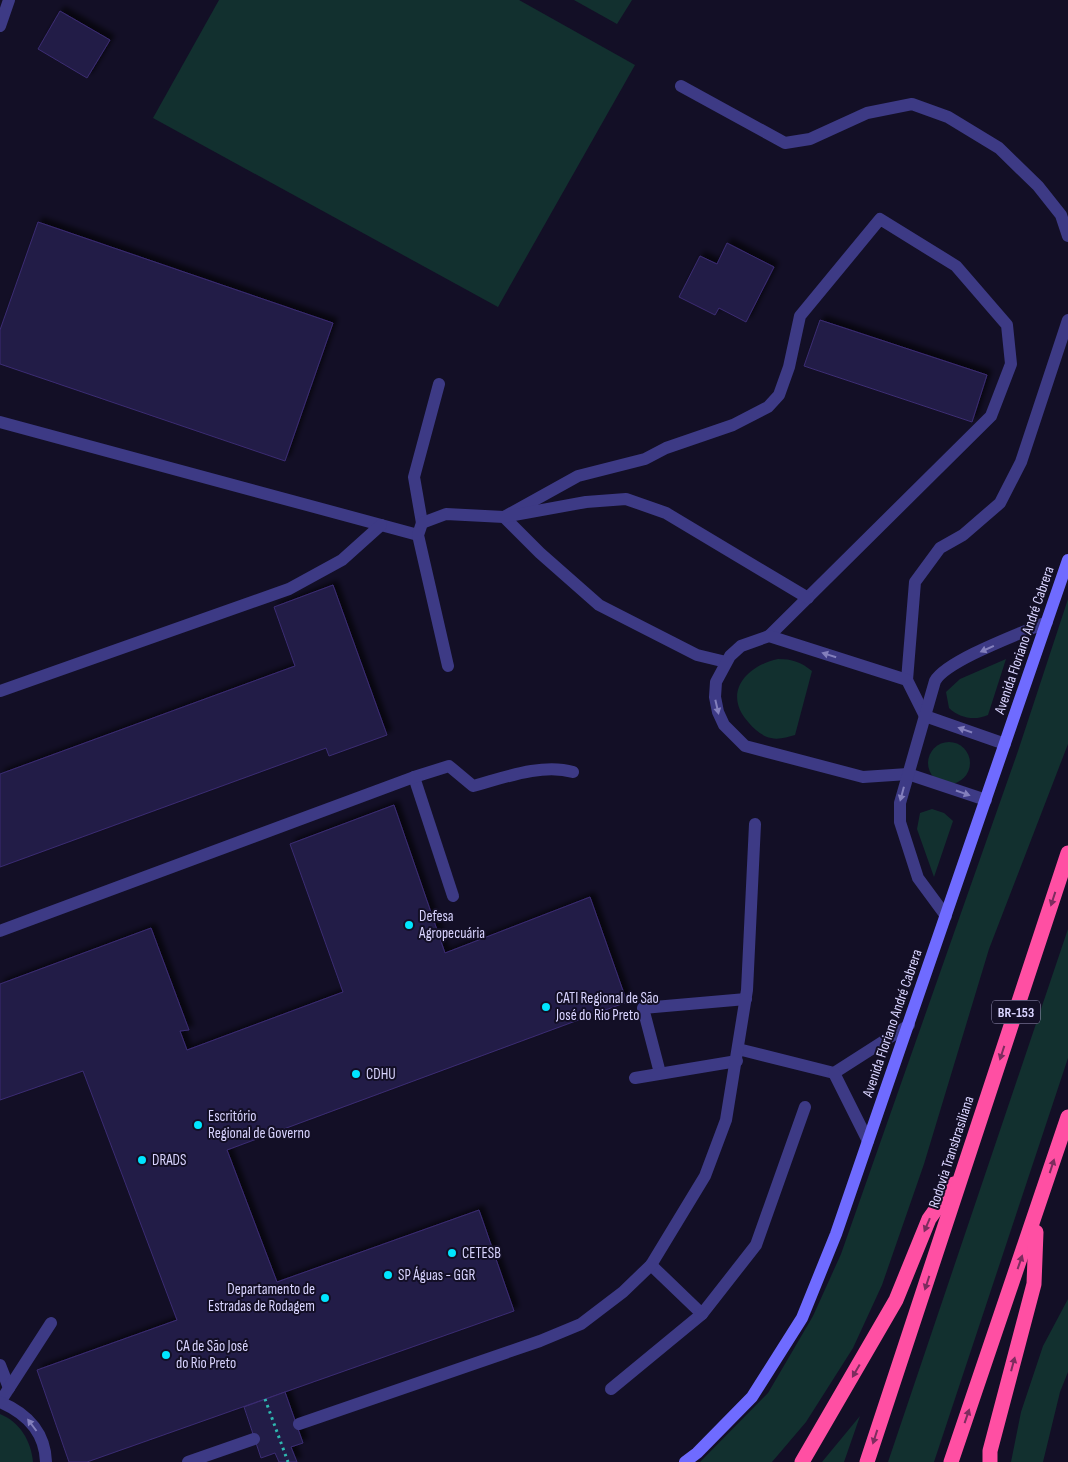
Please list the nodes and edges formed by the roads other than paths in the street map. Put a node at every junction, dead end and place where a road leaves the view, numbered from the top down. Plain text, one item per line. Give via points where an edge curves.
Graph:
1 (9, 0) edge
2 (0, 26) edge
3 (681, 86) dead end
4 (1068, 236) edge
5 (1068, 320) edge
6 (439, 384) dead end
7 (0, 422) edge
8 (504, 518) junction
9 (422, 522) junction
10 (380, 525) junction
11 (418, 535) junction
12 (1068, 560) edge
13 (808, 598) junction
14 (1047, 622) junction
15 (769, 636) junction
16 (726, 662) junction
17 (448, 666) dead end
18 (906, 680) junction
19 (0, 691) edge
20 (925, 716) junction
21 (1005, 744) junction
22 (573, 772) dead end
23 (908, 774) junction
24 (414, 777) junction
25 (986, 800) junction
26 (755, 824) dead end
27 (1068, 853) edge
28 (453, 896) dead end
29 (946, 916) junction
30 (0, 931) edge
31 (746, 998) junction
32 (908, 1025) junction
33 (737, 1055) junction
34 (660, 1073) junction
35 (834, 1073) junction
36 (635, 1078) dead end
37 (805, 1107) dead end
38 (1068, 1117) edge
39 (868, 1141) junction
40 (964, 1170) junction
41 (1037, 1213) junction
42 (650, 1265) junction
43 (702, 1314) junction
44 (51, 1323) dead end
45 (0, 1365) edge
46 (9, 1388) junction
47 (611, 1388) dead end
48 (0, 1402) edge
49 (299, 1424) dead end
50 (254, 1439) dead end
51 (46, 1462) edge
52 (188, 1462) edge
53 (685, 1462) edge
54 (802, 1462) edge
55 (867, 1462) edge
56 (951, 1462) edge
57 (990, 1462) edge

1 - 2 street
3 - 4 street via 785,143 810,139 867,113 912,104 948,117 999,148 1061,215
5 - 18 street via 1021,462 1000,503 963,535 940,548 915,582
6 - 9 street via 414,477
7 - 10 street
8 - 9 street via 446,514
8 - 13 street via 586,502 626,499 666,513
8 - 13 street via 578,476 645,459 666,448 733,425 768,407 779,395 789,367 800,316 880,219 956,266 1007,325 1011,364 991,416
8 - 16 street via 599,605 697,654
9 - 11 street
10 - 11 street
10 - 19 street via 342,560 289,589
11 - 17 street
12 - 14 main road, Avenida Floriano André Cabrera
13 - 15 street
14 -> 20 street via 955,663 940,673
14 - 21 main road, Avenida Floriano André Cabrera
15 - 16 street via 741,646
18 -> 15 street
16 -> 23 street via 716,682 718,712 724,725 745,746 863,777
18 - 20 street
21 -> 20 street
20 - 23 street
21 - 25 main road, Avenida Floriano André Cabrera
22 - 24 street via 560,768 473,786 449,766
23 -> 25 street
23 -> 29 street via 900,804 900,822 918,878
24 - 28 street
24 - 30 street
25 - 29 main road, Avenida Floriano André Cabrera
26 - 31 street
27 -> 40 highway, Rodovia Transbrasiliana / BR-153
29 - 32 main road, Avenida Floriano André Cabrera
31 - 33 street
31 - 34 street via 643,1008
32 - 35 street
32 - 39 main road, Avenida Floriano André Cabrera
33 - 34 street
33 - 35 street
33 - 42 street via 726,1120 705,1176
34 - 36 street
35 - 39 street
37 - 43 street via 756,1245
41 -> 38 highway
39 - 53 main road, Avenida Floriano André Cabrera via 836,1234 802,1318 752,1397
40 -> 54 highway via 930,1218 896,1300
40 -> 55 highway, Rodovia Transbrasiliana / BR-153
56 -> 41 highway
57 -> 41 highway via 990,1451 1034,1284
42 - 43 street
42 - 49 street via 623,1292 581,1324
43 - 47 street
44 - 46 street
45 - 46 street
46 - 48 street
51 -> 48 street via 39,1435 30,1421
50 - 52 street

